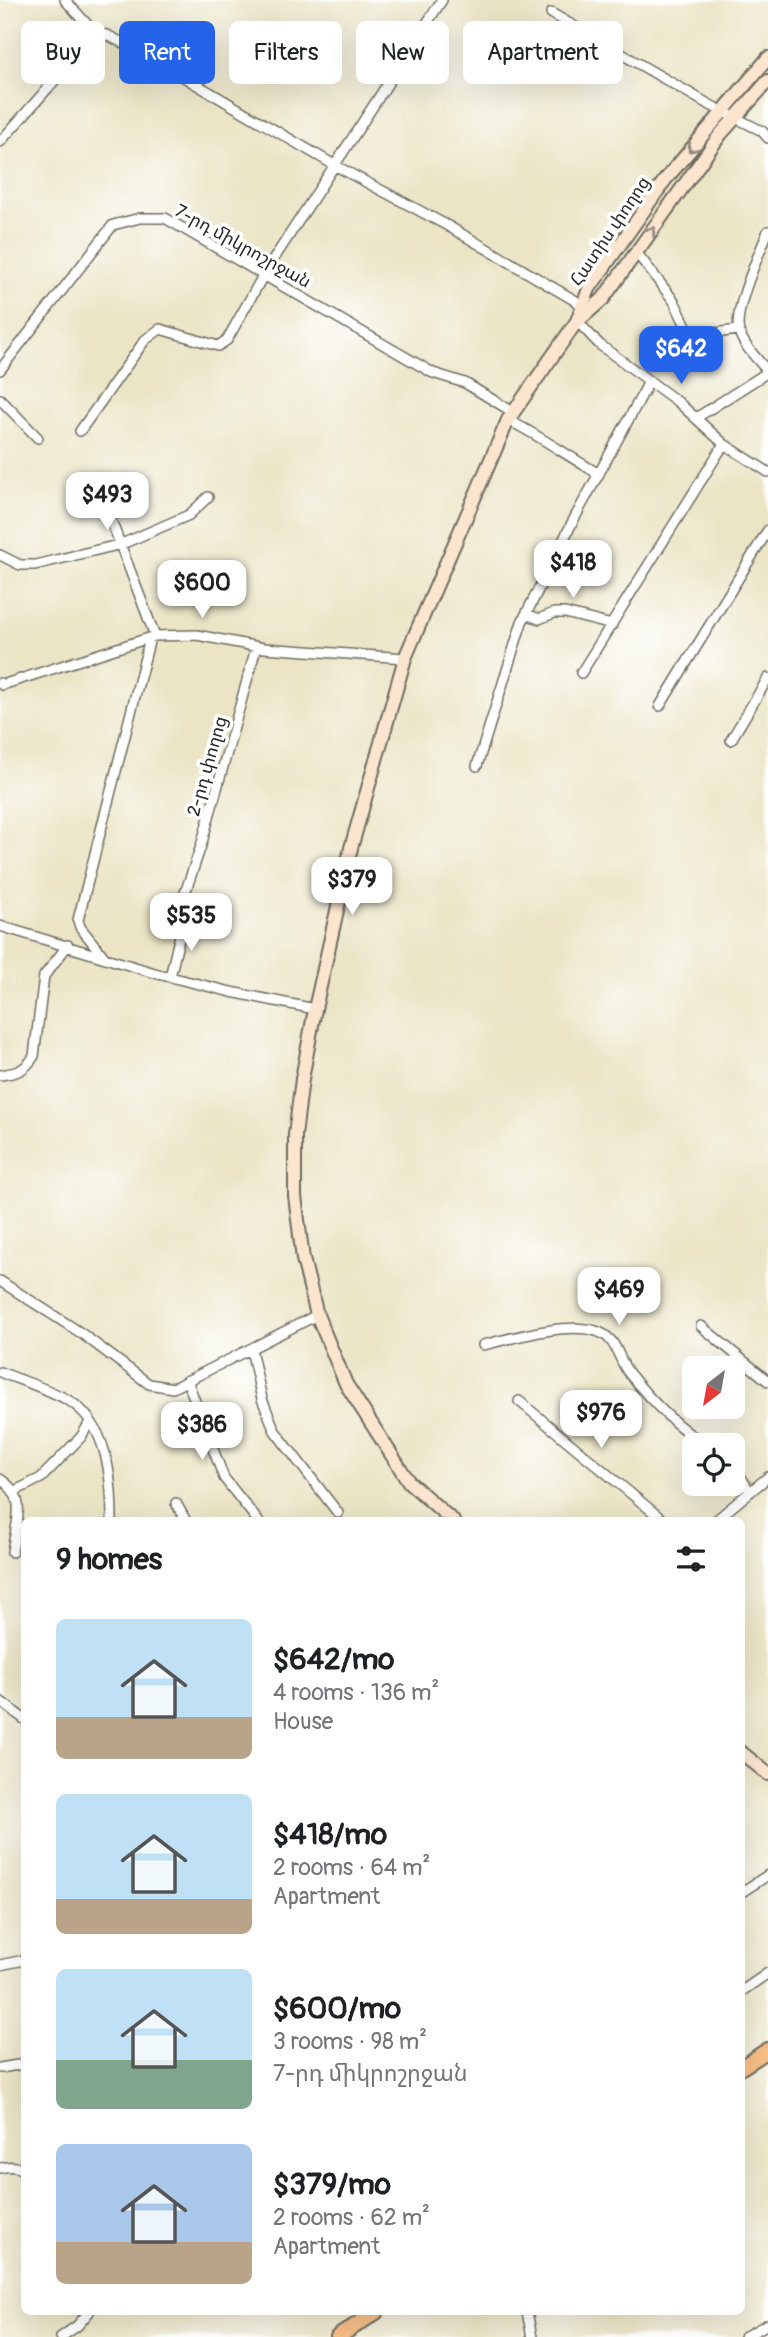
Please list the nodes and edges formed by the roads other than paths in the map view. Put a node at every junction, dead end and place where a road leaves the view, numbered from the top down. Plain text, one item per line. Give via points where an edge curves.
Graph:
1 (65, 0) edge
2 (442, 0) edge
3 (551, 13) dead end
4 (84, 21) edge
5 (105, 34) edge
6 (768, 58) edge
7 (768, 81) edge
8 (52, 84) edge
9 (722, 111) junction
10 (735, 118) junction
11 (768, 138) edge
12 (0, 142) edge
13 (336, 166) junction
14 (768, 231) edge
15 (636, 252) junction
16 (264, 274) junction
17 (587, 308) junction
18 (577, 321) junction
19 (738, 330) junction
20 (0, 370) edge
21 (768, 372) edge
22 (649, 382) junction
23 (0, 399) edge
24 (510, 416) junction
25 (695, 418) junction
26 (80, 431) dead end
27 (38, 438) dead end
28 (724, 444) junction
29 (768, 472) edge
30 (599, 474) junction
31 (96, 478) dead end
32 (208, 497) dead end
33 (768, 530) edge
34 (122, 544) junction
35 (0, 555) edge
36 (526, 614) junction
37 (611, 625) junction
38 (153, 637) junction
39 (256, 648) junction
40 (405, 658) junction
41 (582, 673) dead end
42 (768, 678) edge
43 (1, 685) edge
44 (660, 706) dead end
45 (731, 740) dead end
46 (477, 766) dead end
47 (185, 893) dead end
48 (183, 922) dead end
49 (0, 926) edge
50 (68, 945) junction
51 (105, 958) junction
52 (170, 977) junction
53 (315, 1009) junction
54 (0, 1075) edge
55 (0, 1281) edge
56 (317, 1315) junction
57 (701, 1326) dead end
58 (483, 1345) dead end
59 (251, 1349) junction
60 (0, 1372) edge
61 (187, 1380) junction
62 (768, 1381) edge
63 (519, 1401) dead end
64 (90, 1422) junction
65 (688, 1433) edge
66 (768, 1477) edge
67 (0, 1479) edge
68 (745, 1484) edge
69 (15, 1491) junction
70 (750, 1492) junction
71 (176, 1503) dead end
72 (338, 1513) dead end
73 (112, 1517) edge
74 (184, 1517) edge
75 (255, 1517) edge
76 (448, 1517) edge
77 (659, 1517) edge
78 (720, 1517) edge
79 (12, 1552) dead end
80 (0, 1701) edge
81 (21, 1717) edge
82 (745, 1755) edge
83 (768, 1774) edge
84 (768, 1875) edge
85 (745, 1890) edge
86 (21, 1962) edge
87 (0, 1965) edge
88 (768, 1973) edge
89 (745, 1989) edge
90 (768, 2050) edge
91 (21, 2064) edge
92 (745, 2065) edge
93 (0, 2068) edge
94 (0, 2168) edge
95 (21, 2169) edge
96 (86, 2315) edge
97 (371, 2315) edge
98 (528, 2315) edge
99 (768, 2324) edge
100 (61, 2337) edge
101 (338, 2337) edge
102 (532, 2337) edge
103 (744, 2337) edge

1 - 4 street
2 - 13 street
3 - 9 street
5 - 13 street
6 - 9 main road, Հատիս փողոց
7 - 10 main road, Հատիս փողոց
8 - 12 street
9 - 10 street
9 -> 17 main road, Հատիս փողոց via 665,180 589,289
10 - 11 street
15 -> 10 main road, Հատիս փողոց
13 - 16 street
13 - 17 street
14 - 19 street via 742,298
15 - 17 main road, Հատիս փողոց via 603,299
15 - 19 street via 674,301 691,337
16 - 20 street, 7-րդ միկրոշրջան via 164,218 113,225
16 - 24 street, 7-րդ միկրոշրջան via 433,373 465,383
16 - 26 street via 227,340 218,346 160,329 145,340
17 - 18 main road, Հատիս փողոց
18 - 22 street
18 - 24 main road, Հատիս փողոց
19 - 21 street
21 - 25 street
22 - 25 street
22 - 30 street
23 - 27 street
24 - 30 street, 7-րդ միկրոշրջան
24 - 40 main road, Հատիս փողոց
25 - 28 street
28 - 29 street
28 - 37 street
30 - 36 street
31 - 34 street
32 - 34 street via 189,515
33 - 44 street
34 - 35 street via 35,565 20,565
34 - 38 street
36 - 37 street via 539,619 565,613
36 - 46 street
37 - 41 street
38 - 39 street via 197,635
38 - 43 street
38 - 51 street via 78,920
39 - 40 street
39 - 47 street, 2-րդ փողոց
40 - 53 main road, Հատիս փողոց via 351,848
42 - 45 street
48 - 52 street
49 - 50 street
50 - 51 street
50 - 54 street via 44,976 34,1056 18,1072
51 - 52 street
52 - 53 street
53 - 56 main road, Հատիս փողոց via 295,1135 295,1196 303,1259
55 - 61 street via 149,1384 173,1388
56 - 59 street
56 - 76 main road, Հատիս փողոց via 346,1384 409,1482
57 - 62 street
58 - 65 street via 567,1329 596,1331 610,1339 626,1370
59 - 61 street
59 - 72 street via 275,1431
60 - 64 street via 68,1399
61 - 75 street via 224,1478
63 - 77 street
64 - 69 street via 41,1478
64 - 73 street via 103,1445
66 - 70 street
67 - 69 street
68 - 70 street
69 - 79 street via 19,1497
70 - 78 street
71 - 74 street
80 - 81 street
82 - 83 main road
84 - 85 street
86 - 87 street
88 - 89 street
90 - 92 main road
91 - 93 street
94 - 95 street
96 - 100 street
97 - 101 main road
98 - 102 street
99 - 103 street

